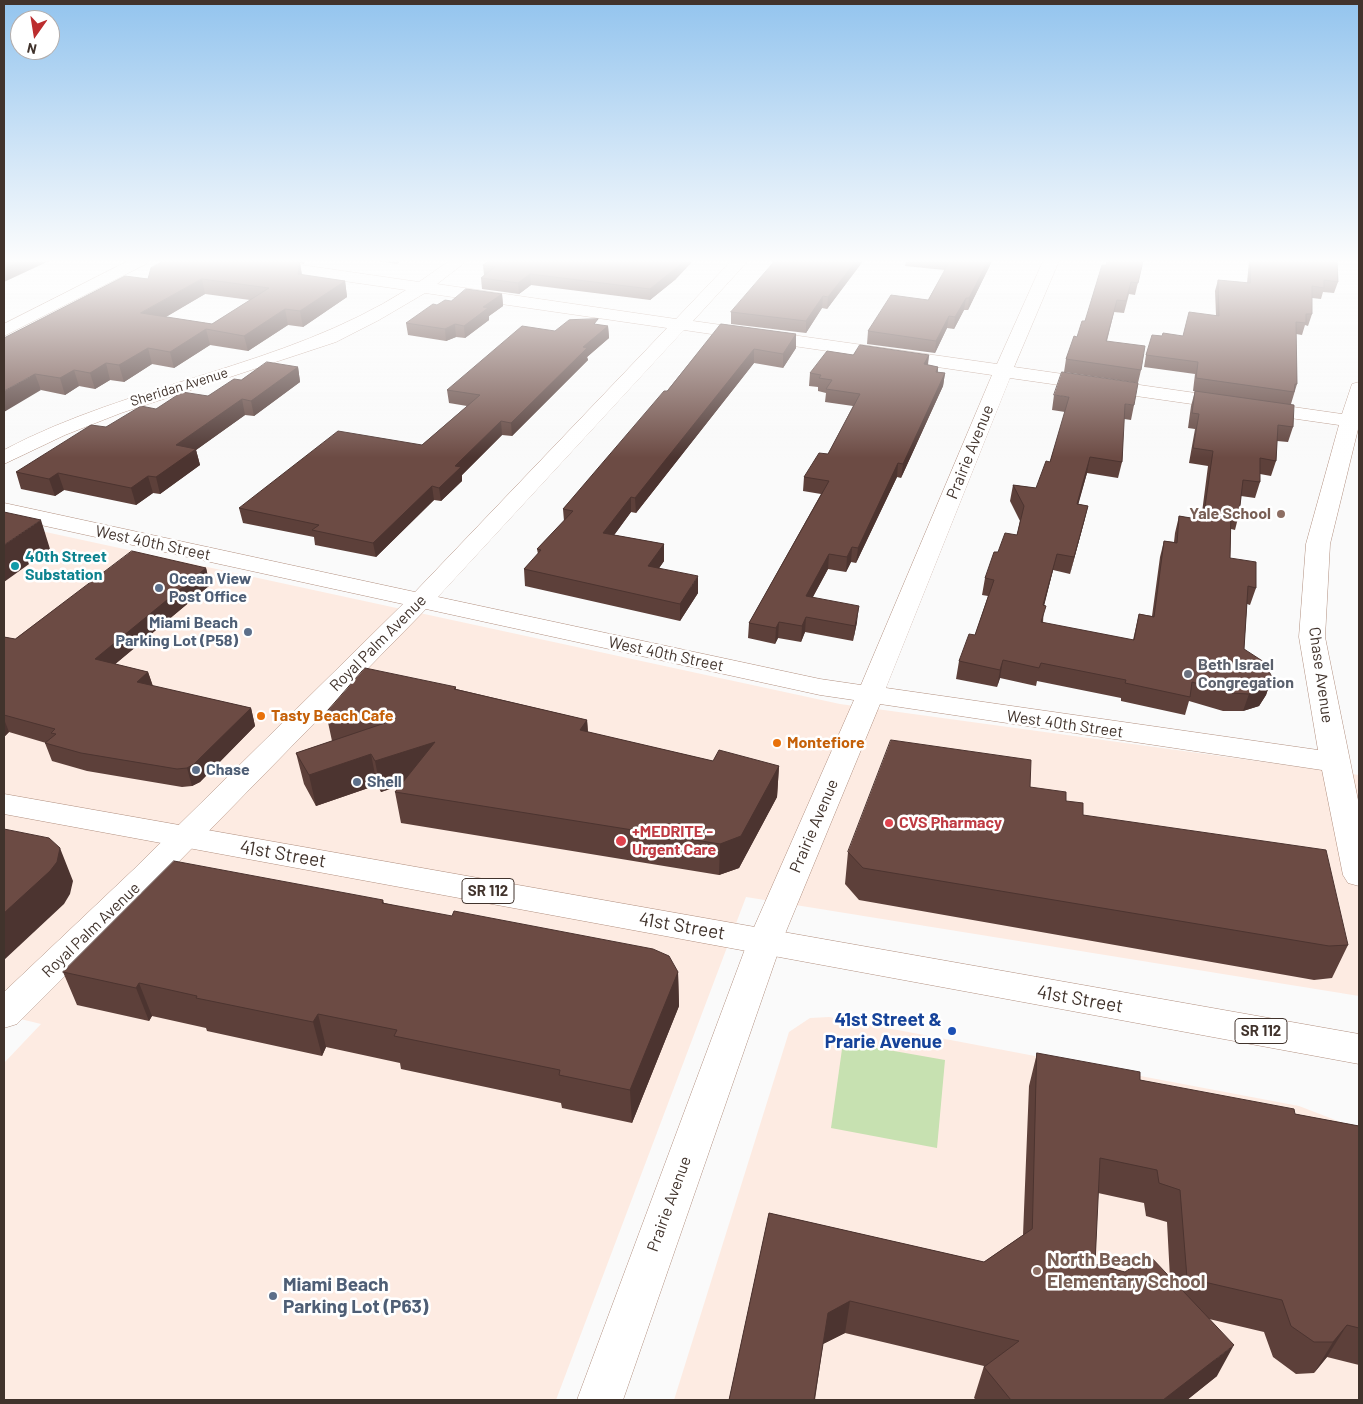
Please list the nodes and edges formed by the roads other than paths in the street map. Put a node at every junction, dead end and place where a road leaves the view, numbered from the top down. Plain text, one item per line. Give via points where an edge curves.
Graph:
1 (354, 327) edge
2 (679, 327) edge
3 (698, 327) edge
4 (1022, 327) edge
5 (1003, 371) junction
6 (1359, 388) edge
7 (1350, 420) junction
8 (4, 458) edge
9 (4, 510) edge
10 (420, 601) junction
11 (870, 695) junction
12 (1334, 762) junction
13 (4, 804) edge
14 (185, 837) junction
15 (1359, 875) edge
16 (765, 941) junction
17 (4, 1014) edge
18 (1359, 1049) edge
19 (600, 1400) edge

1 - 8 street, Sheridan Avenue via 289,353 134,400 86,418
2 - 10 street, Royal Palm Avenue
3 - 5 street
4 - 5 street, Prairie Avenue
5 - 7 street
5 - 11 street, Prairie Avenue
6 - 7 street, Chase Avenue
7 - 12 street, Chase Avenue via 1318,544 1312,637
9 - 10 street, West 40th Street
10 - 11 street, West 40th Street
10 - 14 street, Royal Palm Avenue
11 - 12 street, West 40th Street
11 - 16 street, Prairie Avenue
12 - 15 street, Chase Avenue
13 - 14 street, 41st Street / SR 112
14 - 16 street, 41st Street / SR 112
14 - 17 street, Royal Palm Avenue
16 - 18 street, 41st Street / SR 112
16 - 19 street, Prairie Avenue

